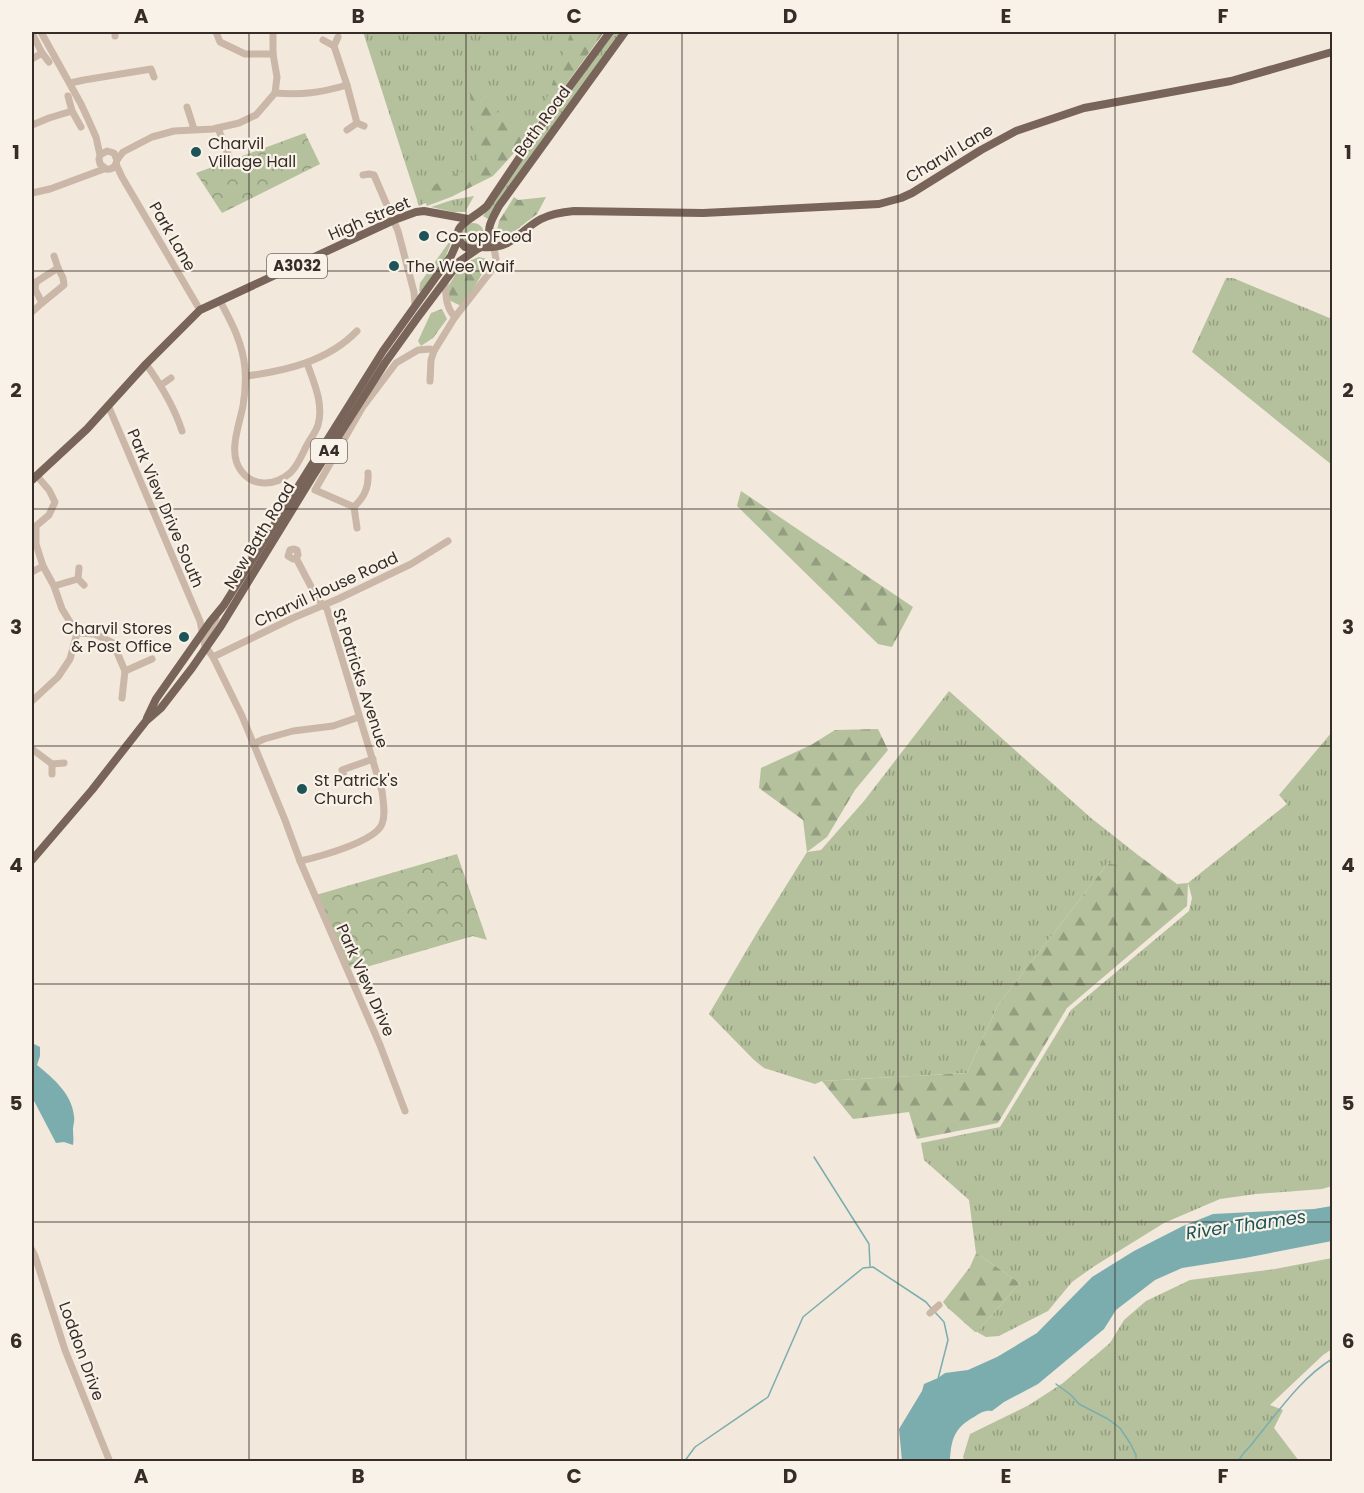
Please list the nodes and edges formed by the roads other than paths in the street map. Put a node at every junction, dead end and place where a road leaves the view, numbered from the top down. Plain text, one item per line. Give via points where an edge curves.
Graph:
1 (41, 32) edge
2 (216, 32) edge
3 (273, 32) edge
4 (610, 32) edge
5 (625, 32) edge
6 (32, 33) edge
7 (338, 36) dead end
8 (323, 40) dead end
9 (334, 46) junction
10 (1332, 52) edge
11 (42, 53) junction
12 (273, 54) junction
13 (32, 59) edge
14 (49, 62) dead end
15 (160, 65) dead end
16 (151, 69) junction
17 (154, 77) dead end
18 (70, 83) junction
19 (346, 85) junction
20 (274, 93) junction
21 (68, 96) dead end
22 (187, 107) dead end
23 (72, 111) junction
24 (357, 123) junction
25 (32, 125) edge
26 (364, 126) dead end
27 (81, 127) dead end
28 (218, 128) junction
29 (194, 129) junction
30 (347, 130) dead end
31 (226, 155) dead end
32 (109, 157) junction
33 (106, 169) junction
34 (88, 173) junction
35 (384, 173) dead end
36 (363, 175) dead end
37 (374, 175) junction
38 (122, 177) junction
39 (32, 193) edge
40 (443, 216) junction
41 (469, 219) junction
42 (393, 220) junction
43 (489, 232) junction
44 (458, 236) junction
45 (507, 243) junction
46 (480, 248) junction
47 (494, 248) junction
48 (54, 256) dead end
49 (58, 268) junction
50 (445, 280) junction
51 (220, 301) junction
52 (42, 303) junction
53 (415, 304) junction
54 (200, 310) junction
55 (32, 312) edge
56 (455, 317) junction
57 (357, 332) dead end
58 (434, 351) junction
59 (307, 363) junction
60 (146, 364) junction
61 (246, 376) junction
62 (171, 378) dead end
63 (430, 381) dead end
64 (161, 385) junction
65 (108, 405) junction
66 (182, 431) dead end
67 (368, 473) dead end
68 (34, 478) edge
69 (354, 507) junction
70 (357, 528) dead end
71 (448, 541) dead end
72 (296, 558) dead end
73 (43, 566) junction
74 (79, 568) dead end
75 (32, 572) edge
76 (78, 579) junction
77 (84, 585) dead end
78 (54, 586) junction
79 (323, 604) junction
80 (219, 613) junction
81 (200, 621) junction
82 (210, 622) junction
83 (77, 633) junction
84 (202, 635) junction
85 (207, 648) junction
86 (213, 657) junction
87 (152, 658) dead end
88 (125, 671) junction
89 (58, 677) junction
90 (64, 682) dead end
91 (122, 698) dead end
92 (32, 701) edge
93 (359, 717) junction
94 (146, 721) junction
95 (253, 744) junction
96 (32, 749) edge
97 (373, 759) junction
98 (64, 763) dead end
99 (52, 764) junction
100 (342, 770) dead end
101 (52, 774) dead end
102 (32, 860) edge
103 (300, 861) junction
104 (405, 1111) dead end
105 (32, 1250) edge
106 (939, 1305) dead end
107 (930, 1313) dead end
108 (110, 1461) edge

1 - 18 street, Park Lane
2 - 12 street via 220,42 245,54
3 - 12 street
4 - 41 main road, Bath Road / A4 via 487,206
5 - 43 main road, Bath Road / A4 via 499,206
6 - 11 street
7 - 9 street
8 - 9 street
9 - 19 street
10 - 45 main road, Charvil Lane via 1231,81 1084,108 1016,131 912,193 879,204 703,213 574,211 540,219
11 - 13 street
11 - 14 street
12 - 20 street via 277,77
15 - 16 street
16 - 17 street
16 - 18 street
18 - 32 street, Park Lane
19 - 20 street via 327,91
19 - 24 street
20 - 28 street via 256,115
21 - 23 street
22 - 29 street
23 - 25 street
23 - 27 street
24 - 26 street
24 - 30 street
28 - 29 street
28 - 31 street
29 - 32 street via 152,137
32 - 33 street via 114,168
32 - 33 street via 99,164
32 - 34 street
32 - 38 street, Park Lane
33 - 34 street
33 - 38 street, Park Lane
34 - 39 street
35 - 37 street
36 - 37 street
37 - 42 street
38 - 54 street, Park Lane
40 - 41 main road, High Street / A3032
40 - 42 main road, High Street / A3032 via 424,211
40 - 44 main road
41 - 43 main road via 481,220
41 - 44 main road, Bath Road / A4 via 461,224
42 - 51 main road, High Street / A3032
42 - 53 street
43 - 45 main road via 496,240
43 - 46 main road, Bath Road / A4
44 - 46 main road via 467,248
44 - 53 main road, New Bath Road / A4 via 451,256
45 - 47 main road, Charvil Lane
46 - 47 main road, Charvil Lane
46 - 50 main road, New Bath Road / A4 via 460,261
47 - 56 street via 496,259 491,271
48 - 49 street
49 - 52 street via 64,285
49 - 52 street via 36,282
50 - 56 street via 446,299
50 - 85 main road, New Bath Road / A4 via 385,363
51 - 54 main road, High Street / A3032
51 - 61 street via 235,328
52 - 55 street
53 - 80 main road, New Bath Road / A4
54 - 60 main road, High Street / A3032
56 - 58 street
57 - 59 street
58 - 63 street
58 - 69 street via 418,350 396,363 362,408 315,490
59 - 61 street
59 - 61 street via 320,400 318,426 292,472 267,484 253,481 236,460
60 - 64 street
60 - 65 main road, High Street / A3032
62 - 64 street
64 - 66 street via 181,419
65 - 68 main road, A3032
65 - 81 street, Park View Drive South
67 - 69 street via 364,496
68 - 73 street via 49,490 54,502 49,515 36,526 36,544
69 - 70 street
71 - 79 street, Charvil House Road via 411,564
72 - 79 street, St Patricks Avenue
73 - 75 street
73 - 78 street
74 - 76 street
76 - 77 street
76 - 78 street
78 - 83 street
79 - 86 street, Charvil House Road
79 - 93 street, St Patricks Avenue
80 - 82 main road, New Bath Road / A4
80 - 85 street via 209,631
81 - 82 street
81 - 84 street, Park View Drive South
82 - 84 main road, New Bath Road / A4
83 - 88 street via 95,634 113,643
83 - 89 street via 70,659
84 - 85 street, Park View Drive South
84 - 94 main road, New Bath Road / A4 via 156,699
85 - 86 street, Park View Drive South
85 - 94 main road, New Bath Road / A4 via 161,708
86 - 95 street, Park View Drive South
87 - 88 street
88 - 91 street
89 - 90 street
89 - 92 street
93 - 95 street
93 - 97 street, St Patricks Avenue
94 - 102 main road, New Bath Road / A4
95 - 103 street, Park View Drive
96 - 99 street
97 - 100 street, St Patricks Avenue
97 - 103 street, St Patricks Avenue via 382,791 382,826 334,853
98 - 99 street
99 - 101 street
103 - 104 street, Park View Drive
105 - 108 street, Loddon Drive via 64,1350
106 - 107 street

